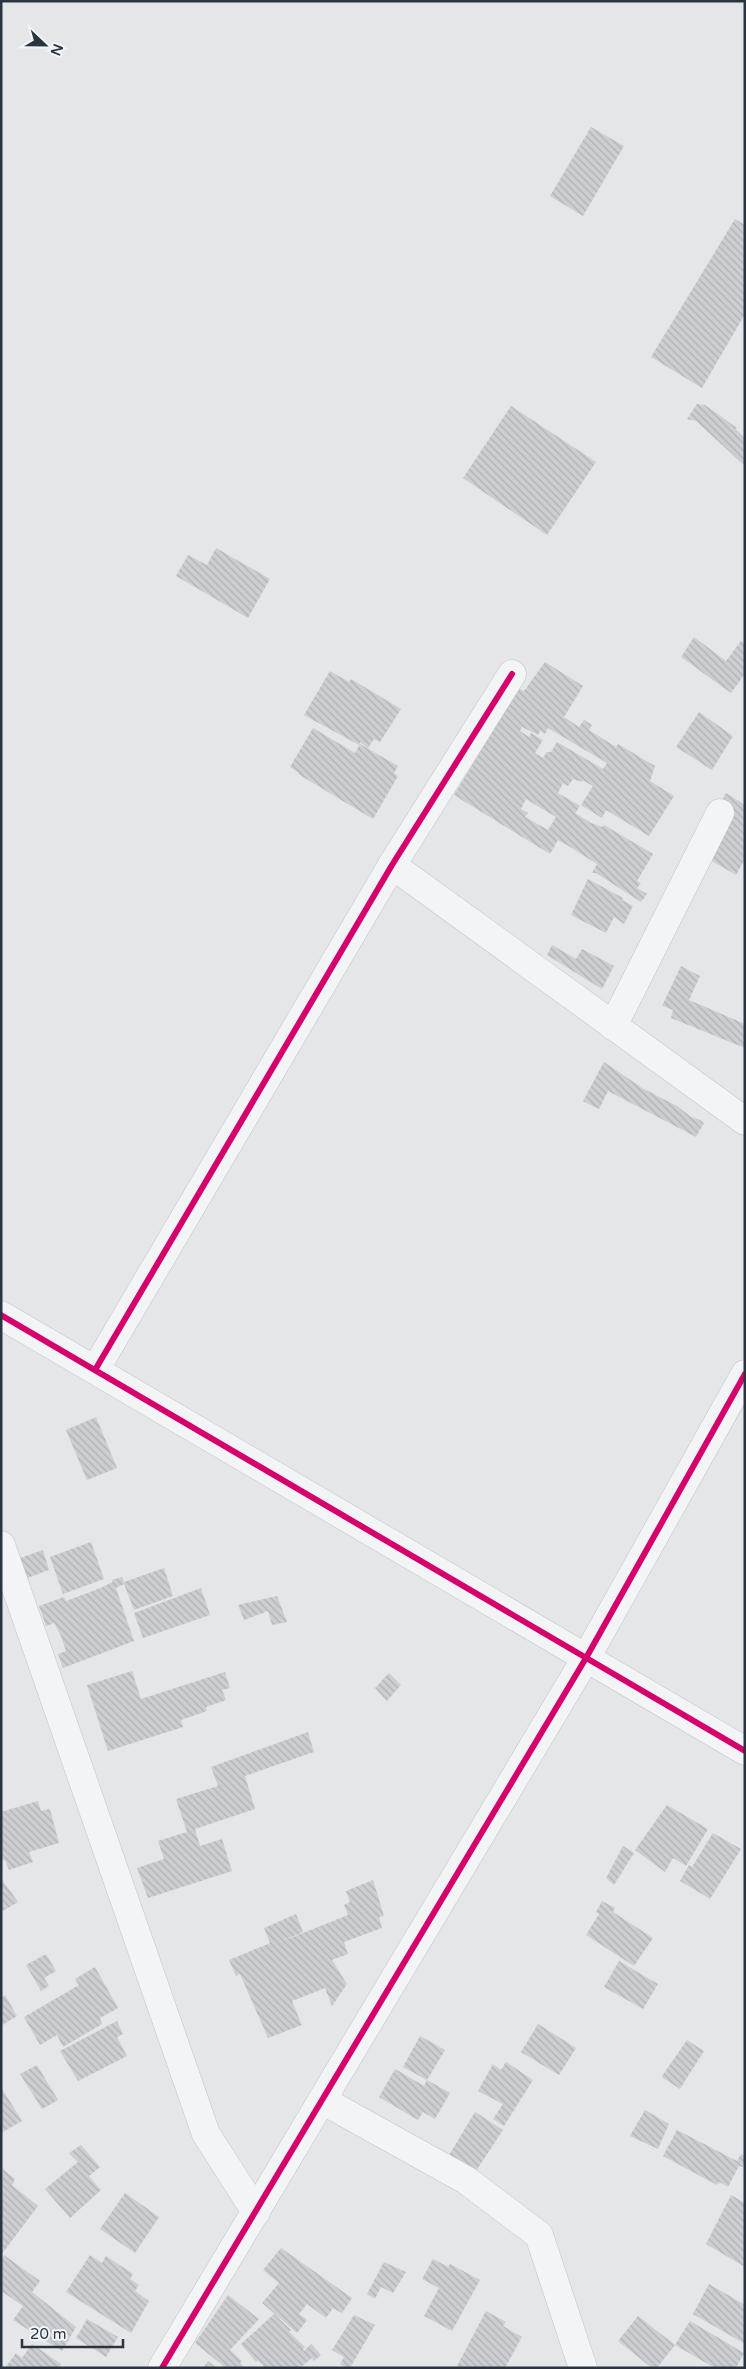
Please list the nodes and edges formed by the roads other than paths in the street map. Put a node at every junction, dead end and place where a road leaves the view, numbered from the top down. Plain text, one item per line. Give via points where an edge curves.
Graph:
1 (512, 674) dead end
2 (720, 813) dead end
3 (392, 865) junction
4 (613, 1026) junction
5 (745, 1121) edge
6 (1, 1315) edge
7 (95, 1370) junction
8 (745, 1374) edge
9 (1, 1545) edge
10 (586, 1658) junction
11 (745, 1751) edge
12 (322, 2100) junction
13 (256, 2212) junction
14 (162, 2368) edge
15 (583, 2368) edge

1 - 3 street
2 - 4 street
3 - 4 street
3 - 7 street
4 - 5 street
6 - 7 street
7 - 10 street
8 - 10 street
9 - 13 street via 206,2134
10 - 11 street
10 - 12 street
12 - 13 street
12 - 15 street via 466,2180 539,2235
13 - 14 street

